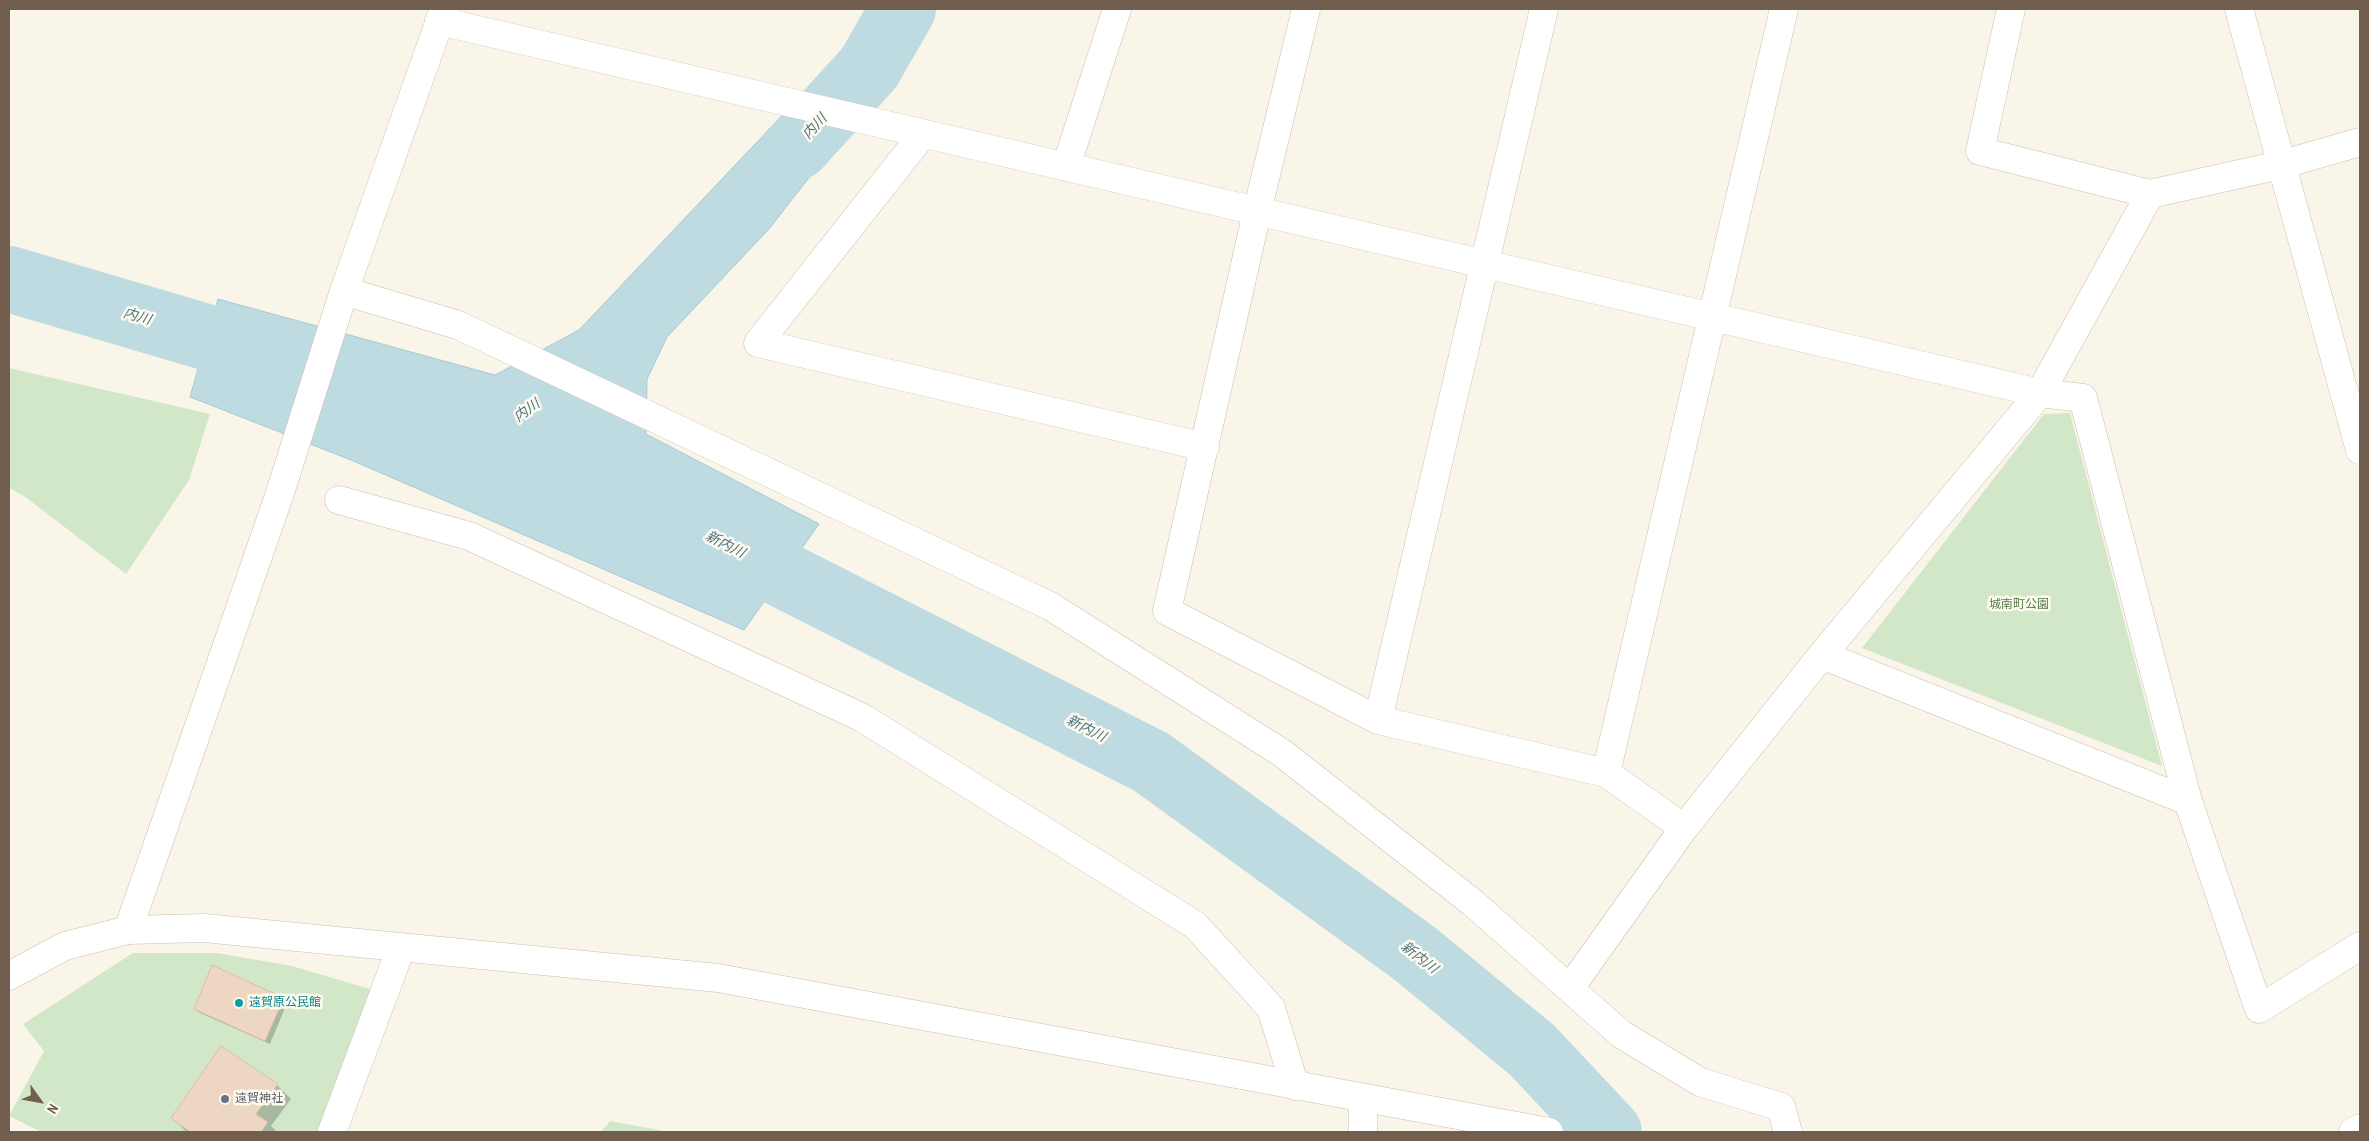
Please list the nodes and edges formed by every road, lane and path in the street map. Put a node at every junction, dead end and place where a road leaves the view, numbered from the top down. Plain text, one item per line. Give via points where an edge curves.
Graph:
1 (1117, 9) edge
2 (1306, 9) edge
3 (1544, 9) edge
4 (1784, 9) edge
5 (2011, 9) edge
6 (2239, 9) edge
7 (442, 15) edge
8 (922, 134) junction
9 (2360, 142) edge
10 (2280, 165) junction
11 (1066, 167) junction
12 (2150, 194) junction
13 (1257, 212) junction
14 (1484, 264) junction
15 (344, 290) junction
16 (1712, 316) junction
17 (2040, 393) junction
18 (1205, 447) junction
19 (2360, 450) edge
20 (340, 500) dead end
21 (1822, 655) junction
22 (1378, 720) junction
23 (1606, 773) junction
24 (2188, 801) junction
25 (1684, 828) junction
26 (128, 930) junction
27 (2360, 946) edge
28 (401, 948) junction
29 (9, 976) edge
30 (1570, 988) junction
31 (1294, 1086) junction
32 (1363, 1100) junction
33 (2360, 1128) edge
34 (332, 1132) edge
35 (1363, 1132) edge
36 (1549, 1132) edge
37 (1788, 1132) edge
38 (2353, 1132) edge

1 - 11 street
2 - 13 street
3 - 14 street
4 - 16 street
5 - 12 street via 1980,151
6 - 10 street
7 - 8 street
7 - 15 street
8 - 11 street
8 - 18 street via 758,343
9 - 10 street
10 - 12 street
10 - 19 street
11 - 13 street
12 - 17 street
13 - 14 street
13 - 18 street
14 - 16 street
14 - 22 street
15 - 26 street via 279,496
15 - 30 street via 458,325 1050,606 1282,753 1473,902
16 - 17 street
16 - 23 street
17 - 21 street
17 - 24 street via 2083,398
18 - 22 street via 1167,611
20 - 31 street via 469,536 861,717 1194,925 1271,1008
21 - 24 street
21 - 25 street
22 - 23 street
23 - 25 street
24 - 27 street via 2259,1009
25 - 30 street
26 - 28 street via 204,928
26 - 29 street via 65,946
28 - 31 street via 718,978
28 - 34 street
30 - 37 street via 1621,1034 1700,1082 1781,1107
31 - 32 street
32 - 35 street
32 - 36 street
33 - 38 street

